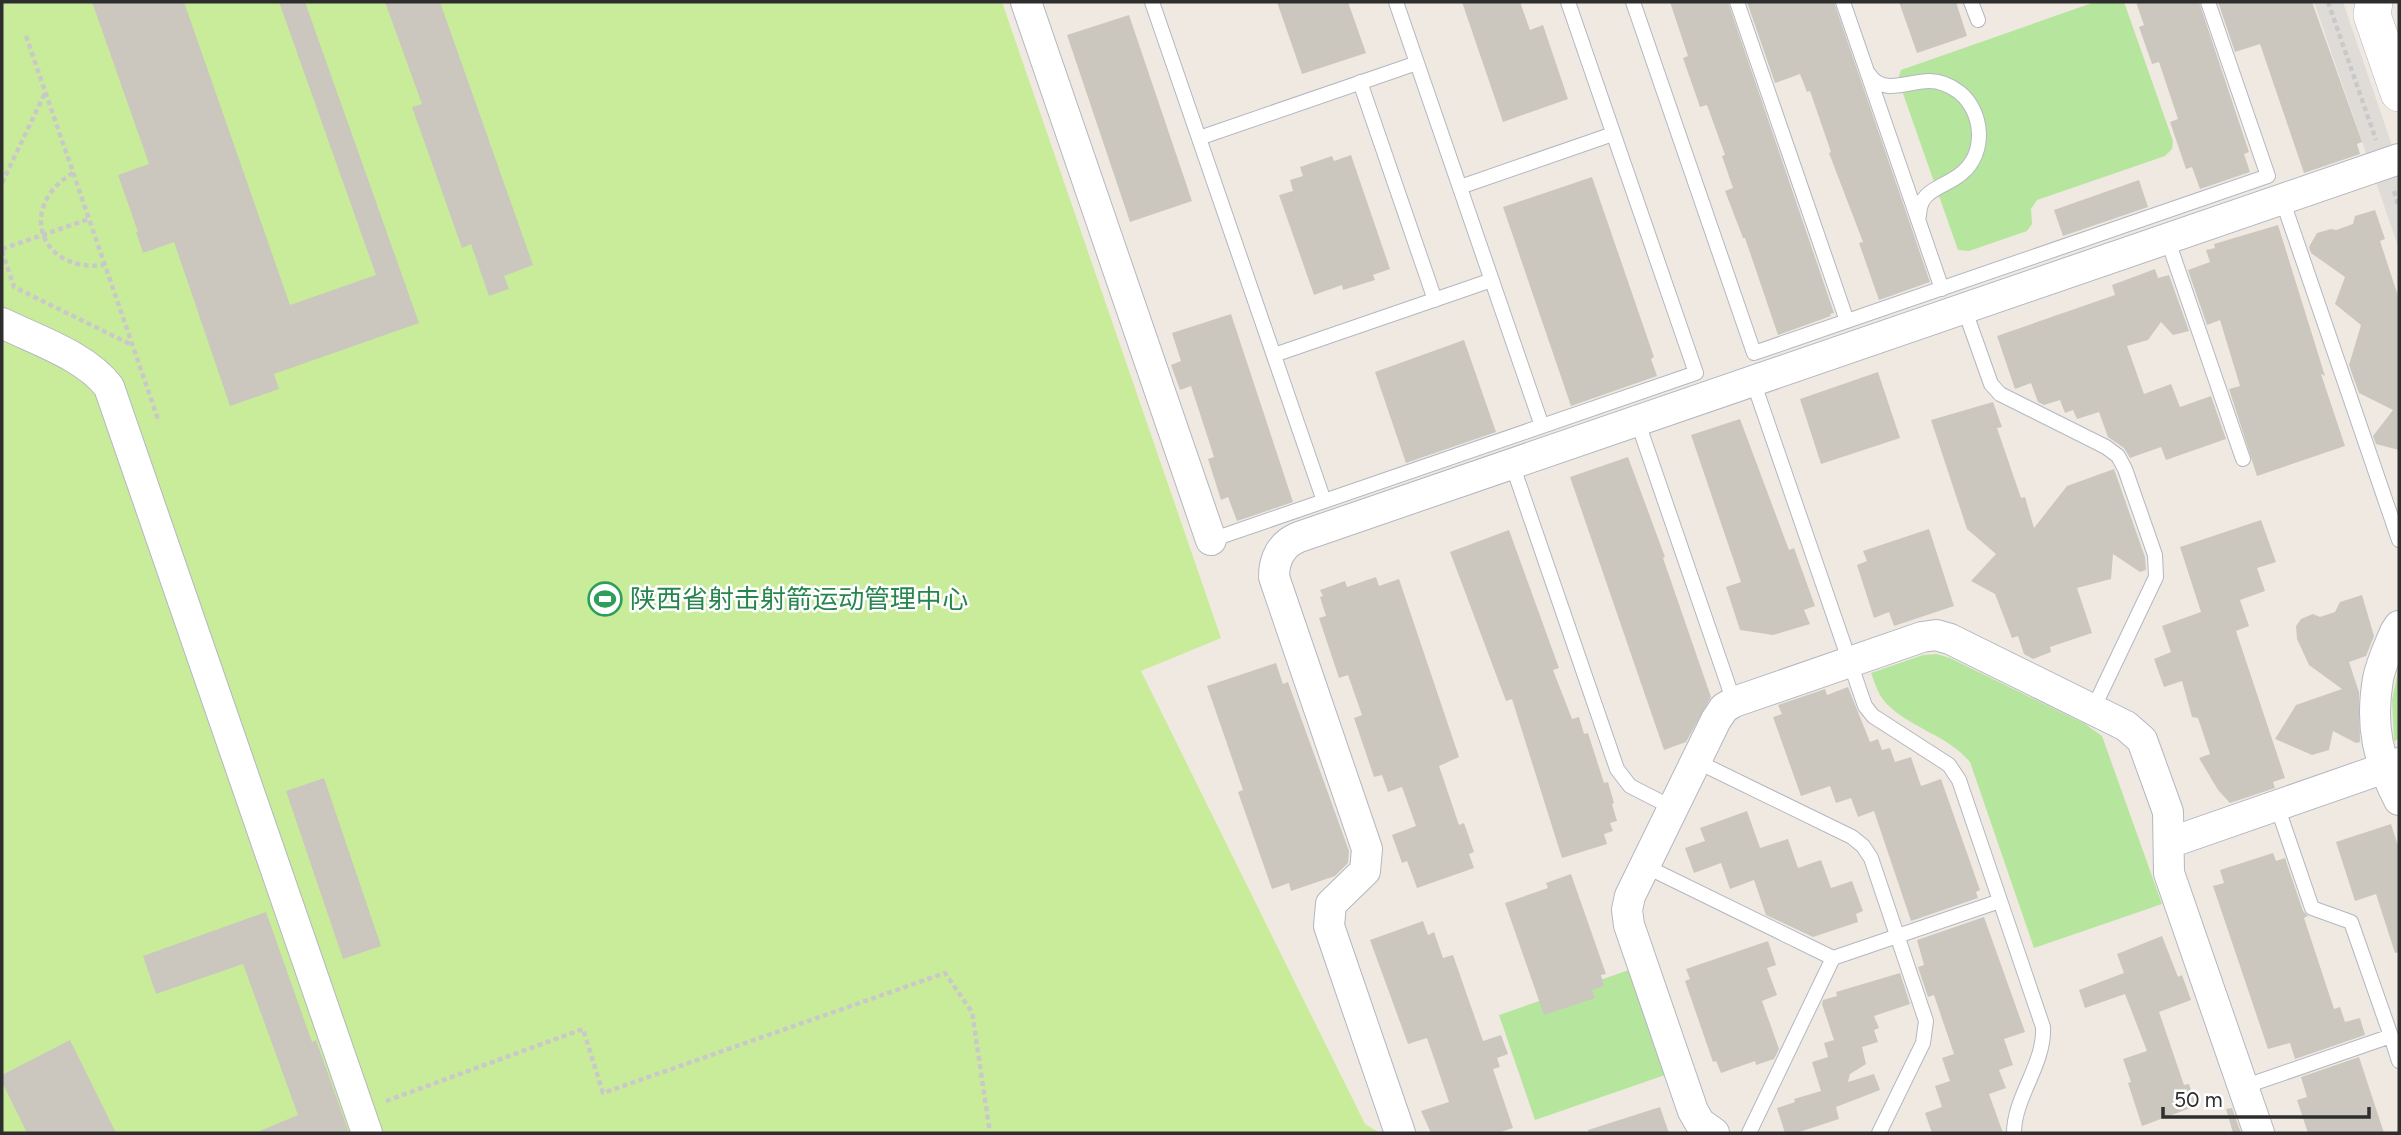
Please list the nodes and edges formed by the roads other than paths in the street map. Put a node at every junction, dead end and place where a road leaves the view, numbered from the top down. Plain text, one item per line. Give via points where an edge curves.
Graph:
1 (1026, 2) edge
2 (1152, 2) edge
3 (1396, 2) edge
4 (1568, 2) edge
5 (1633, 2) edge
6 (1737, 2) edge
7 (1843, 2) edge
8 (1972, 2) edge
9 (2208, 2) edge
10 (2374, 2) edge
11 (1978, 20) dead end
12 (1417, 63) junction
13 (1866, 69) junction
14 (1360, 82) junction
15 (2399, 93) edge
16 (1613, 134) junction
17 (1199, 138) junction
18 (2392, 161) edge
19 (1460, 187) junction
20 (2282, 199) junction
21 (1921, 228) junction
22 (2167, 238) junction
23 (1492, 280) junction
24 (1942, 289) junction
25 (1435, 300) junction
26 (1964, 308) junction
27 (1847, 321) junction
28 (2, 323) edge
29 (1274, 355) junction
30 (1753, 381) junction
31 (1637, 421) junction
32 (1542, 426) junction
33 (2243, 459) dead end
34 (1512, 464) junction
35 (1324, 501) junction
36 (1212, 540) joint
37 (2399, 540) edge
38 (2399, 626) edge
39 (1850, 662) junction
40 (1734, 702) junction
41 (2092, 709) junction
42 (1696, 761) junction
43 (2391, 766) edge
44 (2399, 800) edge
45 (2277, 806) junction
46 (1673, 808) junction
47 (2169, 843) junction
48 (1645, 866) junction
49 (2000, 901) junction
50 (1898, 936) junction
51 (1833, 958) junction
52 (2390, 1036) junction
53 (2399, 1061) edge
54 (2243, 1087) junction
55 (363, 1122) edge
56 (1400, 1133) edge
57 (1714, 1133) edge
58 (1749, 1133) edge
59 (1879, 1133) edge
60 (2014, 1133) edge
61 (2259, 1133) edge

1 - 36 street
2 - 17 lane
3 - 12 lane
4 - 16 lane
5 - 27 lane via 1754,354
6 - 27 lane
7 - 13 lane
8 - 11 lane
9 - 24 lane via 2268,176
10 - 15 street via 2372,15
12 - 14 lane
12 - 19 lane
13 - 21 lane
13 - 21 lane via 1882,85 1932,80 1951,86 1967,99 1977,117 1980,138 1974,157 1962,173 1921,200
14 - 17 lane
14 - 25 lane
16 - 19 lane
16 - 32 lane via 1696,373
17 - 29 lane
18 - 20 street
19 - 23 lane
20 - 22 street
20 - 37 lane
21 - 24 lane
22 - 26 street
22 - 33 lane
23 - 25 lane
23 - 32 lane
24 - 27 lane
25 - 29 lane
26 - 30 street
26 - 41 lane via 1991,384 2000,394 2118,456 2155,555 2156,577
28 - 55 street via 82,362 109,387
29 - 35 lane
30 - 31 street
30 - 39 lane
31 - 34 street
31 - 40 lane
32 - 35 lane
34 - 46 lane via 1617,769 1630,786
34 - 56 street via 1292,540 1275,563 1276,584 1367,849 1365,872 1331,904 1329,926
35 - 36 lane
38 - 43 street via 2378,677 2374,723
39 - 40 street
39 - 41 street via 1922,637 1944,636
39 - 49 lane via 1873,716 1944,761 1956,775
40 - 42 street via 1719,714
41 - 47 street via 2133,729 2143,740 2168,812
42 - 46 street
42 - 50 lane via 1858,841 1871,859
43 - 44 street
43 - 45 street
45 - 47 street
45 - 52 lane via 2312,908 2351,922
46 - 48 street
47 - 54 street via 2169,873
48 - 51 lane
48 - 57 street via 1628,903 1629,925 1692,1111
49 - 50 lane
49 - 60 lane via 2043,1027
50 - 51 lane
50 - 59 lane via 1926,1028
51 - 58 lane
52 - 53 lane
52 - 54 lane
54 - 61 street

